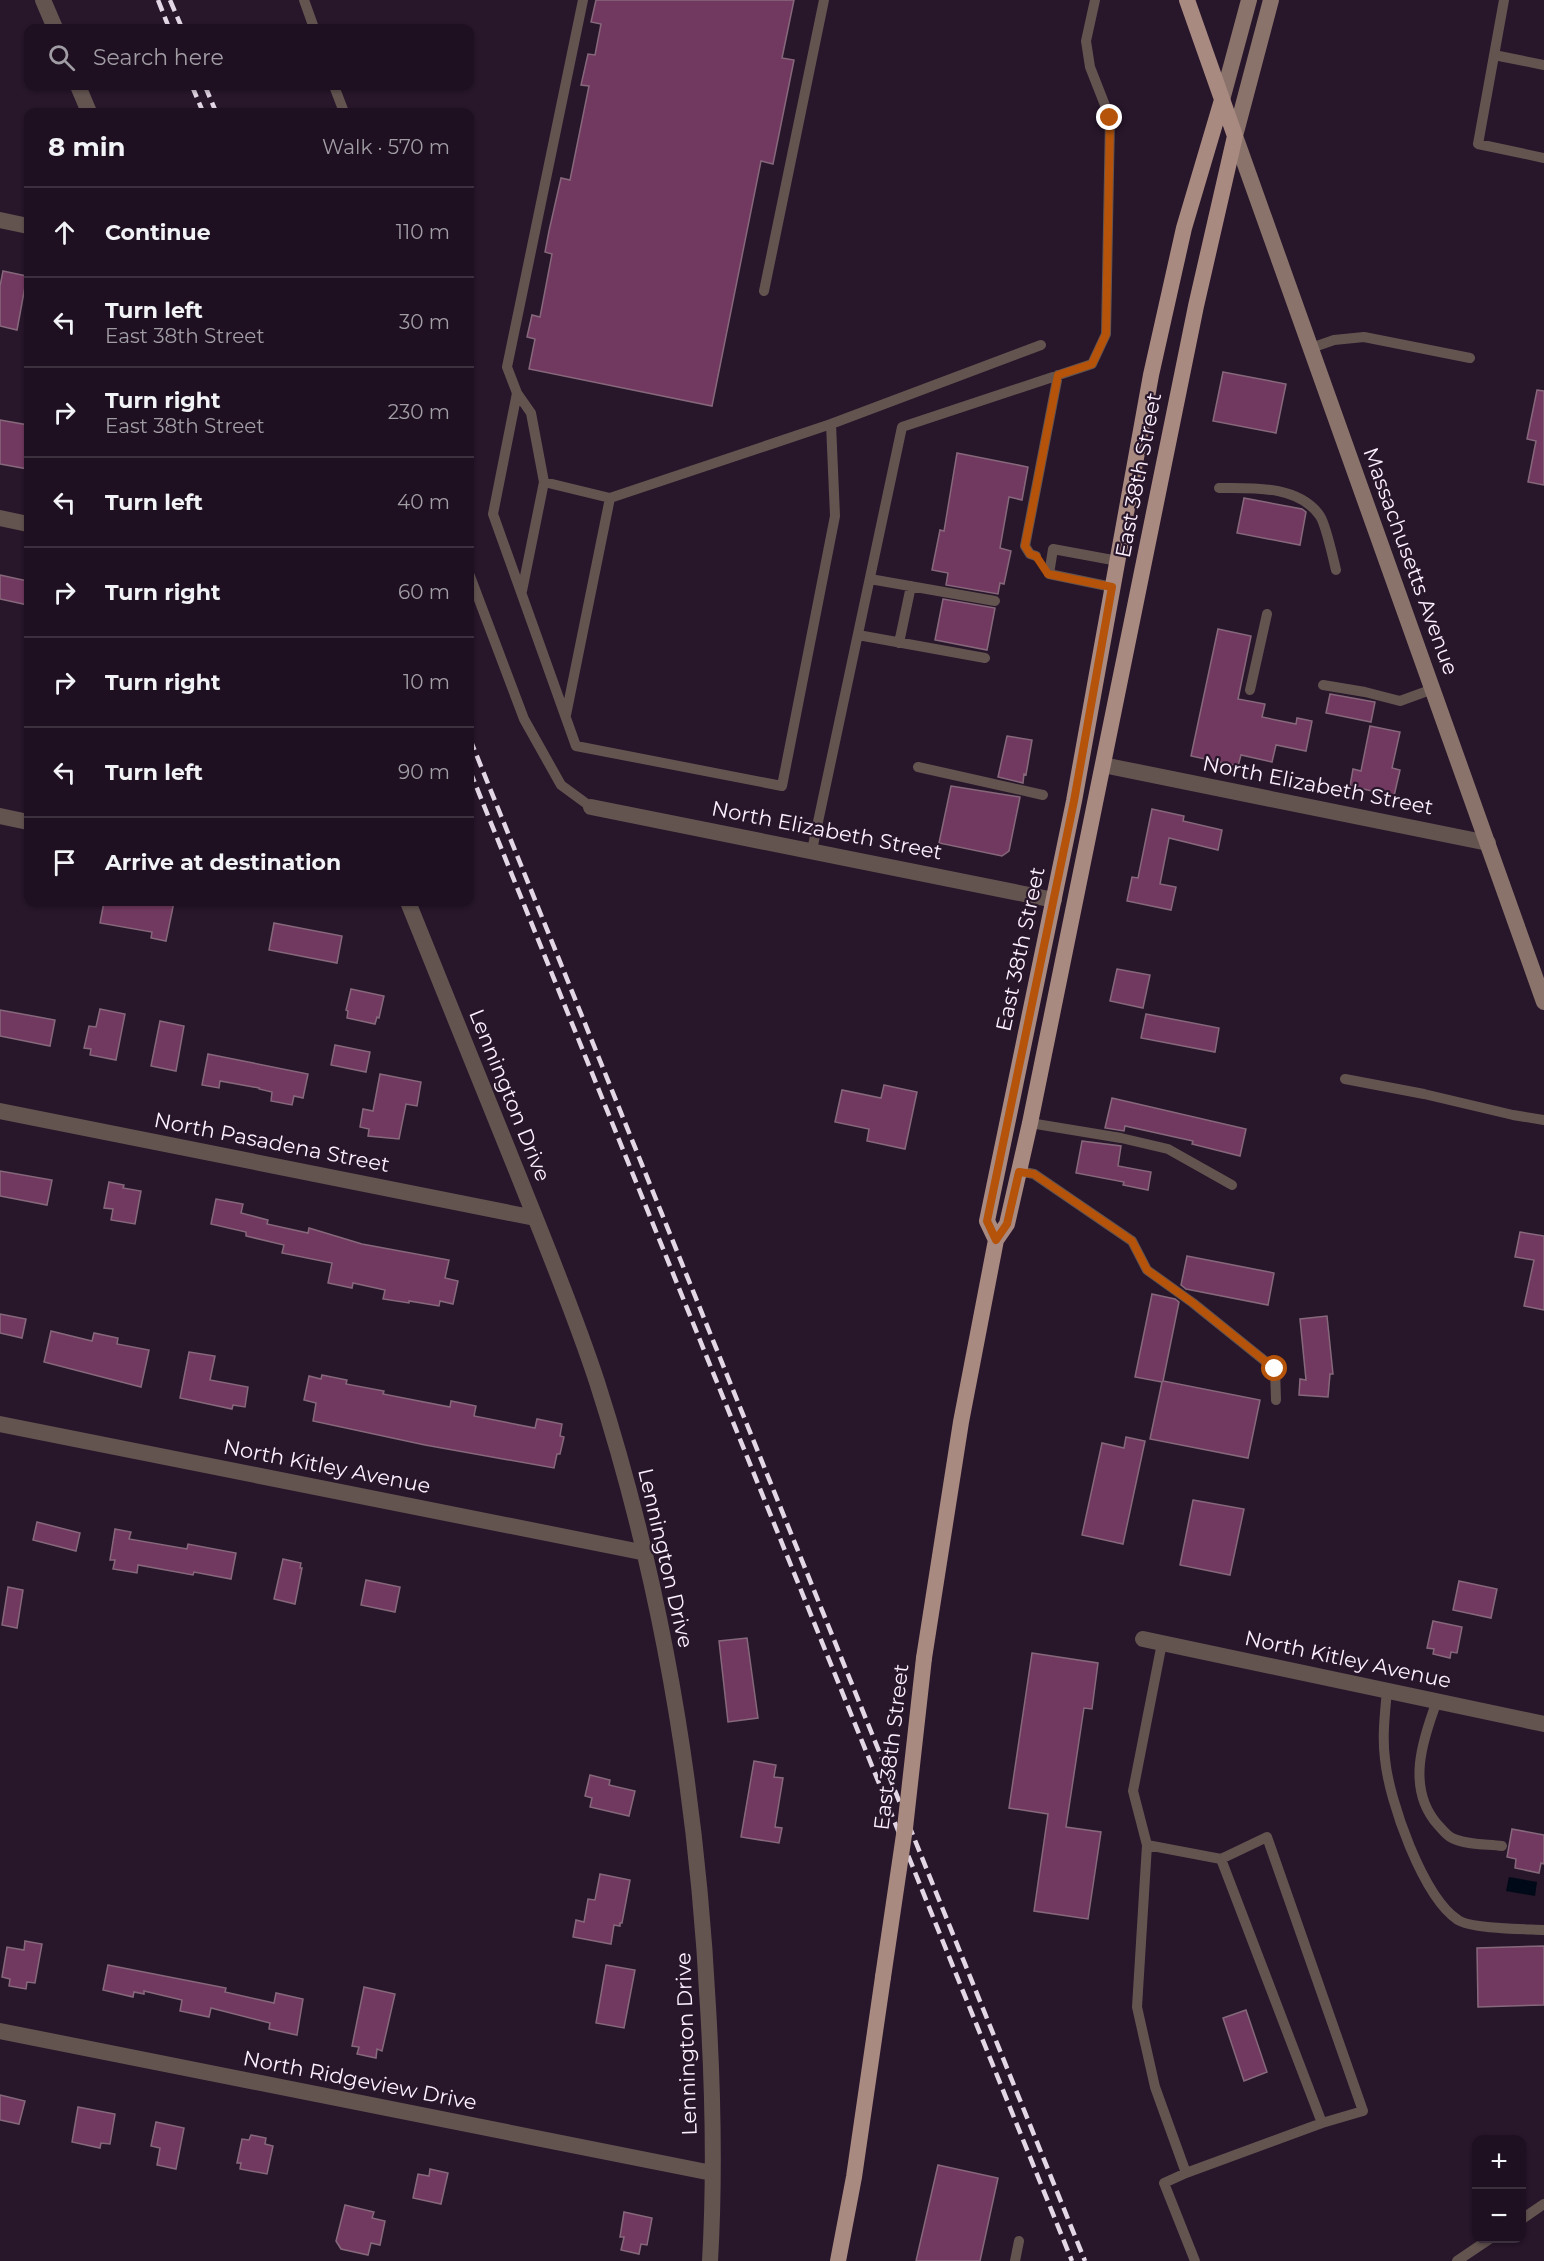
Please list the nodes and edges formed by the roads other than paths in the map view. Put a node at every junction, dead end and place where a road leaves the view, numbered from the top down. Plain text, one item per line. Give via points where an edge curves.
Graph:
1 (43, 0) edge
2 (304, 0) edge
3 (583, 0) edge
4 (824, 0) edge
5 (1095, 0) edge
6 (1187, 0) edge
7 (1249, 0) edge
8 (1271, 0) edge
9 (1504, 0) edge
10 (53, 24) edge
11 (313, 24) edge
12 (1494, 55) junction
13 (1544, 65) edge
14 (80, 90) edge
15 (336, 90) edge
16 (1222, 100) junction
17 (87, 108) edge
18 (342, 108) edge
19 (1235, 136) junction
20 (1544, 158) edge
21 (0, 220) edge
22 (24, 224) edge
23 (764, 291) dead end
24 (1041, 345) dead end
25 (1311, 348) junction
26 (1470, 358) dead end
27 (1058, 375) junction
28 (517, 393) junction
29 (831, 423) junction
30 (544, 482) junction
31 (1219, 488) dead end
32 (610, 498) junction
33 (0, 518) edge
34 (24, 523) edge
35 (1053, 549) junction
36 (1036, 556) junction
37 (1118, 561) junction
38 (1336, 570) dead end
39 (1048, 574) junction
40 (870, 579) junction
41 (911, 586) junction
42 (474, 587) edge
43 (1112, 587) junction
44 (522, 593) junction
45 (995, 601) dead end
46 (1267, 614) dead end
47 (858, 635) junction
48 (899, 643) junction
49 (985, 658) dead end
50 (1323, 685) dead end
51 (1433, 689) junction
52 (1250, 690) dead end
53 (566, 715) junction
54 (1103, 765) junction
55 (918, 767) dead end
56 (1043, 795) dead end
57 (591, 807) joint
58 (0, 816) edge
59 (24, 821) edge
60 (1488, 843) junction
61 (812, 850) junction
62 (1054, 900) junction
63 (410, 906) edge
64 (1544, 1002) edge
65 (1346, 1079) dead end
66 (0, 1111) edge
67 (1544, 1120) edge
68 (1030, 1123) junction
69 (1019, 1172) junction
70 (1233, 1185) dead end
71 (535, 1218) junction
72 (996, 1240) junction
73 (1276, 1400) dead end
74 (0, 1424) edge
75 (646, 1553) junction
76 (1143, 1639) dead end
77 (1162, 1643) junction
78 (1387, 1690) junction
79 (1437, 1701) junction
80 (1544, 1724) edge
81 (1147, 1845) junction
82 (1503, 1846) dead end
83 (1221, 1859) junction
84 (1544, 1930) edge
85 (0, 2031) edge
86 (1322, 2123) junction
87 (712, 2173) junction
88 (1186, 2173) junction
89 (1544, 2204) edge
90 (1526, 2216) edge
91 (1019, 2241) dead end
92 (1483, 2243) edge
93 (710, 2261) edge
94 (838, 2261) edge
95 (1015, 2261) edge
96 (1195, 2261) edge
97 (1456, 2261) edge

1 - 10 street
2 - 11 lane
3 - 28 lane via 507,367
4 - 23 lane
5 - 27 lane via 1086,41 1090,67 1110,118 1106,334 1092,364
6 - 16 main road
7 - 16 main road, East 38th Street
8 - 19 main road, East 38th Street
9 - 12 lane
12 - 13 lane
12 - 20 lane via 1478,144
14 - 17 street
15 - 18 lane
16 - 19 main road
16 - 37 main road, East 38th Street via 1184,228 1151,375
19 - 25 main road, Massachusetts Avenue
19 - 54 main road, East 38th Street via 1196,306
21 - 22 street
24 - 29 lane
25 - 26 lane via 1334,340 1364,337
25 - 51 main road, Massachusetts Avenue
27 - 36 lane via 1025,546
27 - 40 lane via 902,427
28 - 30 lane via 531,413
28 - 44 lane via 493,514
29 - 32 lane
29 - 53 lane via 835,516 782,786 576,746
30 - 32 lane
30 - 44 lane
31 - 38 lane via 1263,488 1300,499 1321,516
32 - 53 lane
33 - 34 street
35 - 36 lane
35 - 37 lane
35 - 39 lane
36 - 39 lane
37 - 43 main road, East 38th Street
39 - 43 lane
40 - 41 lane
40 - 47 lane
41 - 45 lane
41 - 48 lane
42 - 57 lane via 524,719 561,786
43 - 62 main road, East 38th Street
44 - 53 lane
46 - 52 lane
47 - 48 lane
47 - 61 lane
48 - 49 lane
50 - 51 lane via 1400,702
51 - 60 main road, Massachusetts Avenue
54 - 60 street, North Elizabeth Street
54 - 68 main road, East 38th Street
55 - 56 lane
57 - 61 street, North Elizabeth Street
58 - 59 street
60 - 64 main road, Massachusetts Avenue
61 - 62 street, North Elizabeth Street
62 - 72 main road, East 38th Street via 987,1221
63 - 71 street, Lennington Drive
65 - 67 lane
66 - 71 street, North Pasadena Street
68 - 69 main road, East 38th Street
68 - 70 lane via 1168,1149
69 - 72 main road, East 38th Street via 1007,1224
69 - 73 lane via 1034,1174 1132,1241 1147,1270 1275,1369
71 - 75 street, Lennington Drive via 596,1379
72 - 94 main road, East 38th Street, bridge via 959,1433 924,1658 908,1807
74 - 75 street, North Kitley Avenue
75 - 87 street, Lennington Drive via 681,1740 698,1863 711,2052
76 - 77 street, North Kitley Avenue
77 - 78 street, North Kitley Avenue
77 - 81 lane via 1133,1791
78 - 79 street, North Kitley Avenue
78 - 84 lane via 1383,1723 1385,1761 1395,1801 1407,1841 1442,1906 1459,1922
79 - 80 street, North Kitley Avenue
79 - 82 lane via 1425,1731 1419,1765 1420,1788 1430,1815 1450,1837
81 - 83 lane
81 - 88 lane via 1137,2007 1155,2087
83 - 86 lane
83 - 86 lane via 1267,1837 1363,2111
85 - 87 street, North Ridgeview Drive
86 - 88 lane
87 - 93 street, Lennington Drive
88 - 96 lane via 1164,2183
89 - 90 lane
91 - 95 lane
92 - 97 lane

